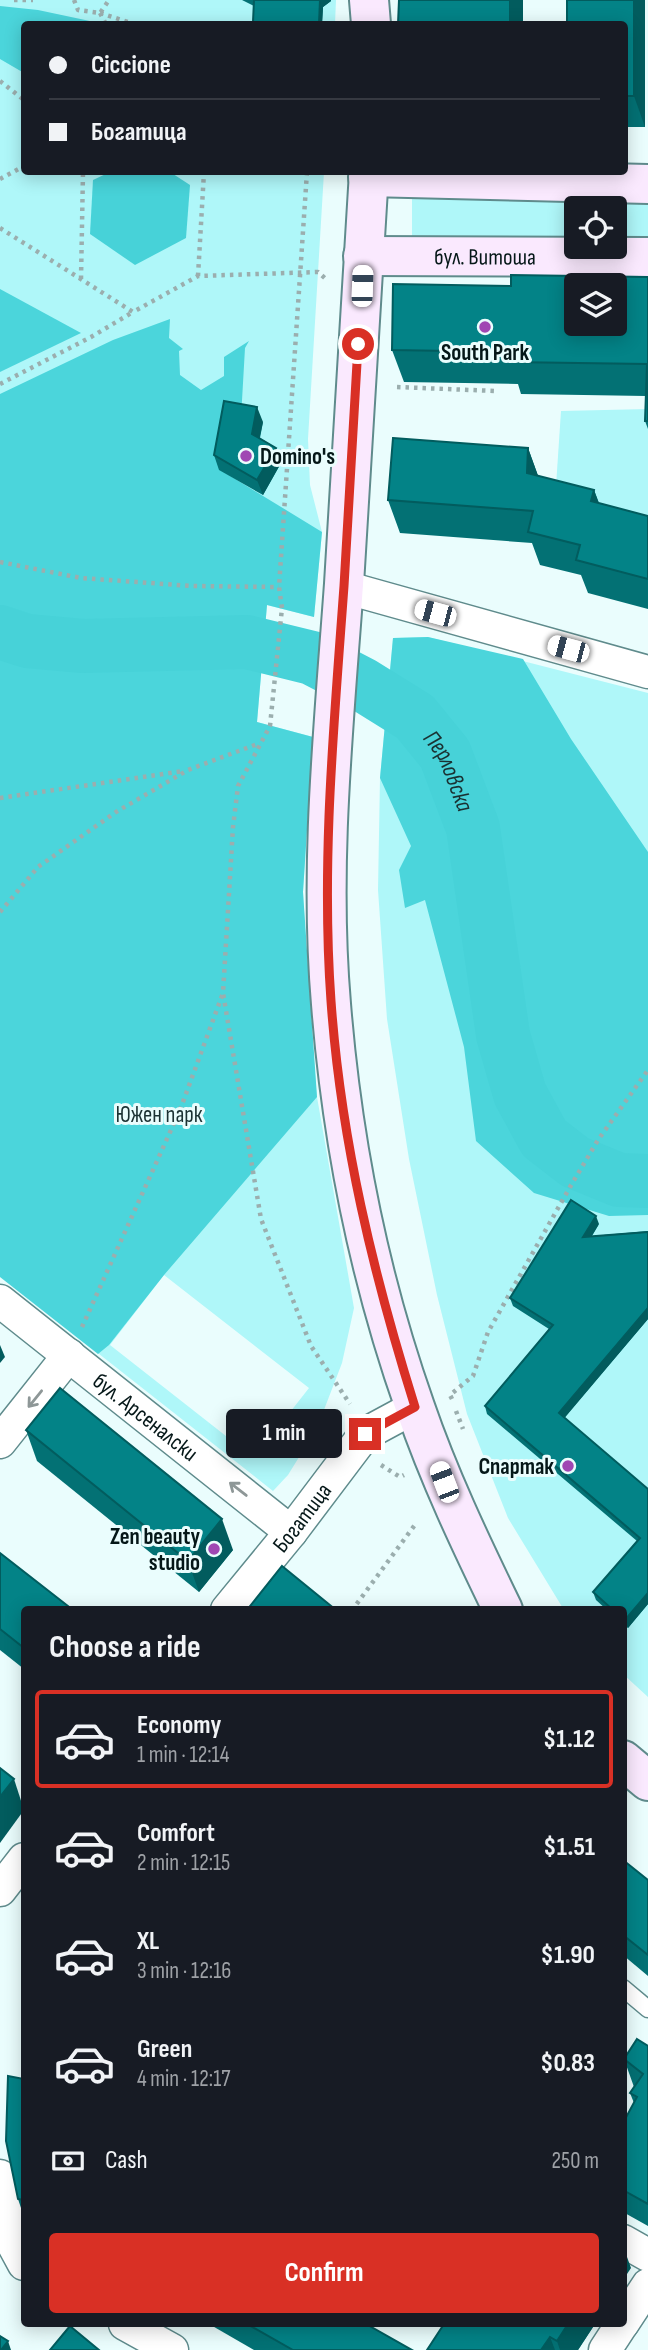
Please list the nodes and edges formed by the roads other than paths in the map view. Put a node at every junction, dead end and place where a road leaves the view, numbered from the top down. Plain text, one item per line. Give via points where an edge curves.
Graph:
1 (369, 0) edge
2 (371, 21) edge
3 (368, 175) edge
4 (396, 175) edge
5 (648, 184) edge
6 (363, 256) junction
7 (648, 257) edge
8 (342, 606) junction
9 (648, 672) edge
10 (0, 1301) edge
11 (69, 1355) junction
12 (415, 1407) junction
13 (0, 1442) edge
14 (291, 1532) junction
15 (229, 1606) edge
16 (501, 1606) edge
17 (627, 1763) edge
18 (648, 1781) edge
19 (21, 1864) edge
20 (7, 1890) edge
21 (627, 1992) edge
22 (648, 2010) edge
23 (0, 2176) edge
24 (627, 2243) edge
25 (648, 2255) edge
26 (21, 2258) edge
27 (648, 2285) edge
28 (627, 2317) edge
29 (130, 2327) edge
30 (620, 2327) edge
31 (172, 2350) edge
32 (605, 2350) edge

1 - 2 street
3 - 6 street
4 - 5 street
6 - 7 street, бул. Витоша
6 - 8 street
8 - 9 street
8 - 12 street via 326,891 331,1002 350,1160 367,1241
10 - 11 street, бул. Арсеналски
11 -> 13 street
14 -> 11 street, бул. Арсеналски
12 - 14 street, Богатица via 365,1434
12 - 16 street via 455,1510
14 - 15 street, Богатица
17 - 18 street
19 - 20 street
21 - 22 lane
23 - 26 street via 12,2242
24 - 25 street
27 - 28 street
29 - 31 street
30 - 32 street

